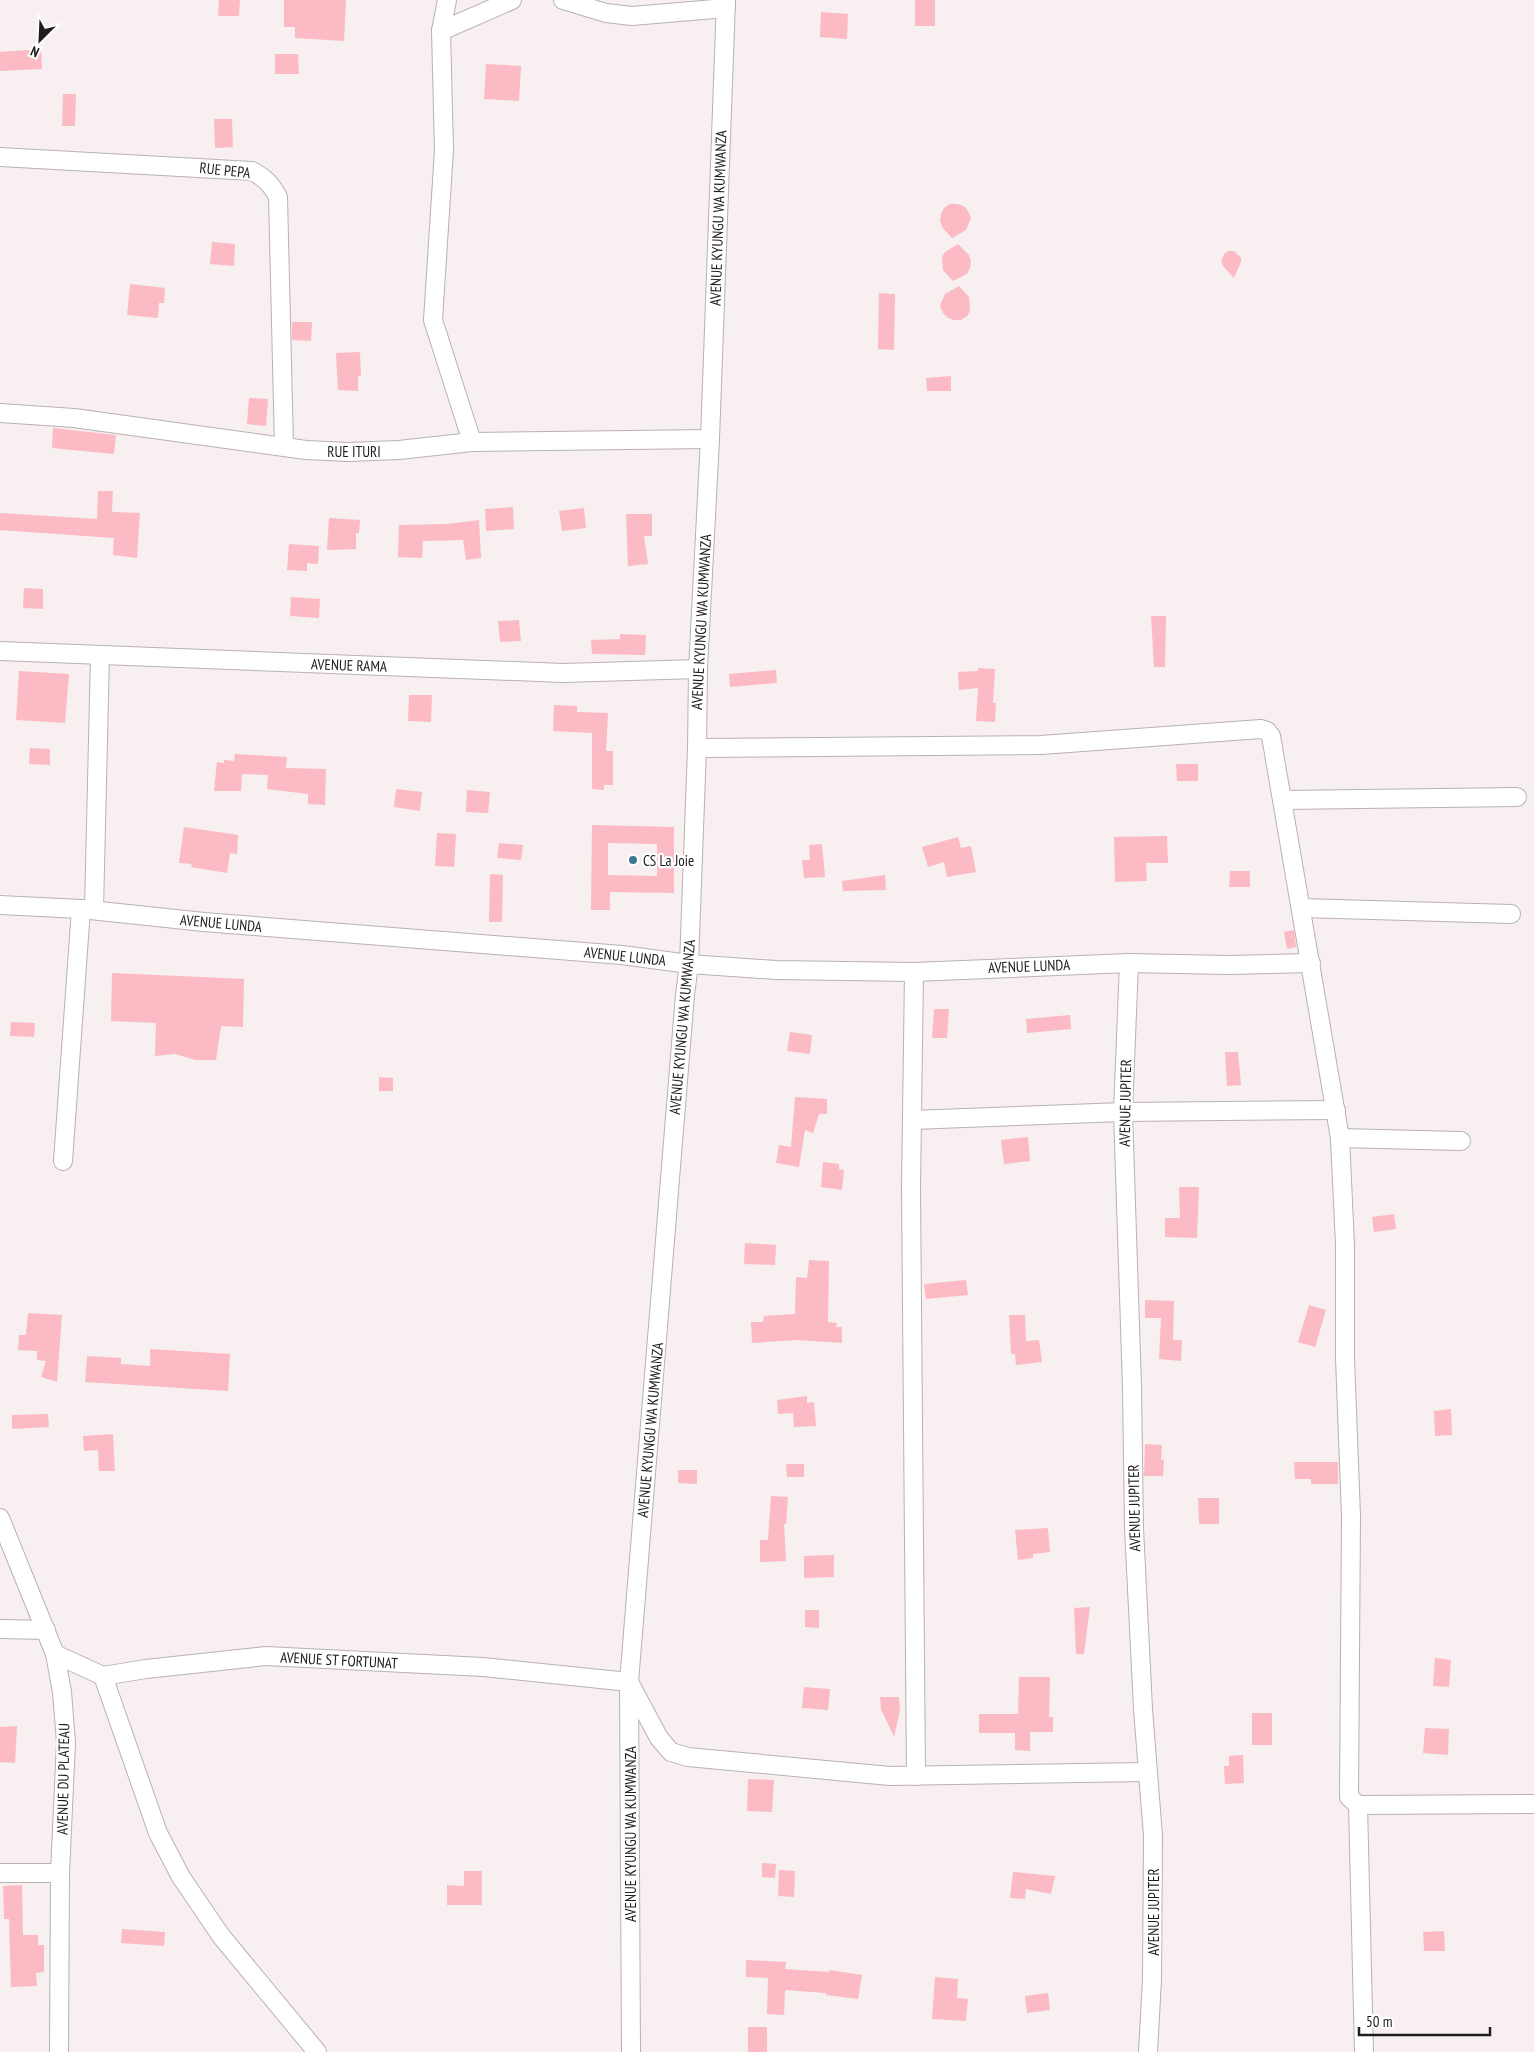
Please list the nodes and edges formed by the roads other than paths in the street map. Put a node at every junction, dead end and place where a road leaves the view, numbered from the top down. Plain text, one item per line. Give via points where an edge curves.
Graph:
1 (447, 0) edge
2 (512, 0) edge
3 (563, 0) edge
4 (726, 4) edge
5 (442, 31) junction
6 (0, 157) edge
7 (0, 413) edge
8 (710, 439) junction
9 (472, 442) junction
10 (284, 446) junction
11 (0, 652) edge
12 (100, 656) junction
13 (698, 669) junction
14 (697, 748) junction
15 (1517, 798) dead end
16 (1283, 800) junction
17 (0, 905) edge
18 (1302, 908) junction
19 (87, 909) junction
20 (1511, 914) dead end
21 (1128, 962) junction
22 (1311, 963) junction
23 (689, 964) junction
24 (914, 972) junction
25 (1336, 1110) junction
26 (1123, 1112) junction
27 (912, 1120) junction
28 (1340, 1138) junction
29 (1461, 1140) dead end
30 (63, 1161) dead end
31 (0, 1518) edge
32 (0, 1629) edge
33 (46, 1630) junction
34 (55, 1654) junction
35 (103, 1676) junction
36 (629, 1682) junction
37 (1148, 1772) junction
38 (916, 1776) junction
39 (1534, 1804) edge
40 (1358, 1805) junction
41 (0, 1873) edge
42 (60, 1873) junction
43 (59, 2052) edge
44 (317, 2052) edge
45 (631, 2052) edge
46 (1148, 2052) edge
47 (1364, 2052) edge

1 - 5 street
2 - 5 street
3 - 4 street via 632,16
4 - 8 street, AVENUE KYUNGU WA KUMWANZA
5 - 9 street via 444,150 433,320
6 - 10 street, RUE PEPA via 252,171 272,184 278,197
7 - 10 street, RUE ITURI via 74,418
8 - 9 street, RUE ITURI
8 - 13 street, AVENUE KYUNGU WA KUMWANZA
9 - 10 street, RUE ITURI via 348,452
11 - 12 street, AVENUE RAMA
12 - 13 street, AVENUE RAMA via 563,673
12 - 19 street
13 - 14 street, AVENUE KYUNGU WA KUMWANZA
14 - 16 street via 1041,745 1261,729 1271,736
14 - 23 street, AVENUE KYUNGU WA KUMWANZA
15 - 16 street
16 - 18 street
17 - 19 street, AVENUE LUNDA
18 - 20 street
18 - 22 street
19 - 23 street, AVENUE LUNDA via 204,922 622,955
19 - 30 street
21 - 22 street, AVENUE LUNDA
21 - 24 street, AVENUE LUNDA
21 - 26 street, AVENUE JUPITER
22 - 25 street
23 - 24 street, AVENUE LUNDA via 776,970
23 - 36 street, AVENUE KYUNGU WA KUMWANZA
24 - 27 street
25 - 26 street
25 - 28 street
26 - 27 street
26 - 37 street, AVENUE JUPITER via 1134,1528
27 - 38 street
28 - 29 street
28 - 40 street via 1352,1516 1348,1792 1349,1798
31 - 33 street, AVENUE DU PLATEAU
32 - 33 street
33 - 34 street, AVENUE DU PLATEAU
34 - 35 street
34 - 42 street, AVENUE DU PLATEAU via 66,1742
35 - 36 street, AVENUE ST FORTUNAT via 266,1656 483,1667
35 - 44 street via 158,1833 181,1876 221,1936
36 - 38 street via 654,1730 671,1752 688,1757
36 - 45 street, AVENUE KYUNGU WA KUMWANZA
37 - 38 street
37 - 46 street, AVENUE JUPITER via 1153,1836
39 - 40 street
40 - 47 street
41 - 42 street
42 - 43 street, AVENUE DU PLATEAU

